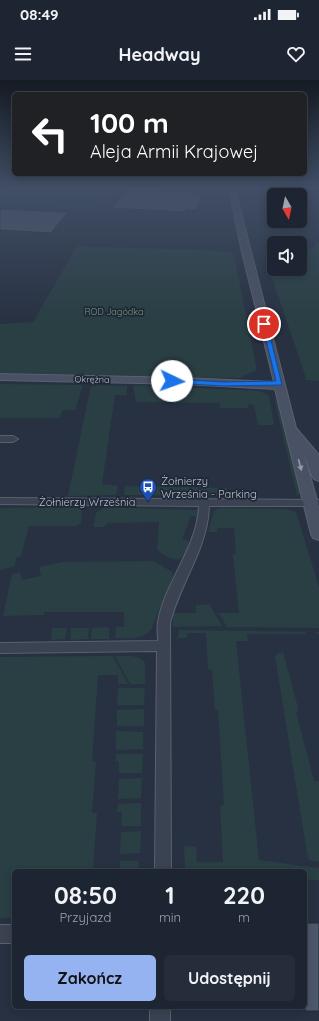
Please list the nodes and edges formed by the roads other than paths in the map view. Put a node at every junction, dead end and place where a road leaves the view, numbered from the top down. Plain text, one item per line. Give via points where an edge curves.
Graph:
1 (242, 233) edge
2 (274, 360) junction
3 (0, 377) edge
4 (249, 382) junction
5 (279, 383) junction
6 (285, 406) junction
7 (290, 428) junction
8 (0, 439) edge
9 (13, 439) dead end
10 (319, 476) edge
11 (0, 501) edge
12 (204, 502) junction
13 (315, 503) edge
14 (319, 534) edge
15 (164, 646) junction
16 (0, 648) edge
17 (163, 869) edge
18 (0, 934) edge
19 (12, 934) edge
20 (160, 1009) edge
21 (160, 1021) edge

1 - 2 street
2 - 4 street via 267,375
2 - 5 street
3 - 4 street, Okrężna
4 - 5 street, Okrężna
4 - 6 street via 272,392
5 - 6 street
6 - 7 street
7 - 10 street via 312,454
7 -> 13 street
8 - 9 street
11 - 12 street, Żołnierzy Września
12 - 13 street, Żołnierzy Września
12 - 15 street via 204,519 197,539 166,610
13 - 14 street
15 - 16 street
15 - 17 street
18 - 19 street
20 - 21 street

